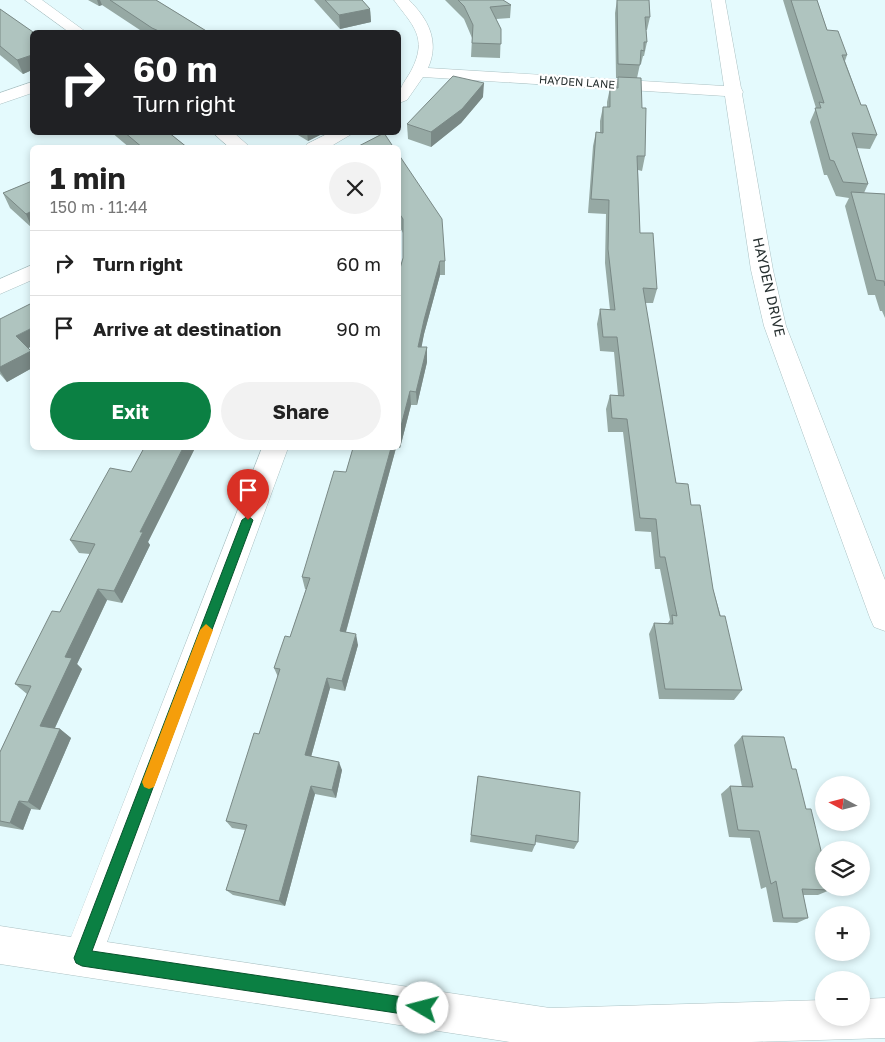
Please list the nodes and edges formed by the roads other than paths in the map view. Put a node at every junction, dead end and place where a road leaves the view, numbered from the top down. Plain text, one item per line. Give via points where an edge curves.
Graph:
1 (32, 0) edge
2 (401, 0) edge
3 (718, 0) edge
4 (75, 30) edge
5 (419, 72) junction
6 (30, 88) edge
7 (735, 92) junction
8 (401, 95) edge
9 (0, 99) edge
10 (225, 135) edge
11 (340, 135) edge
12 (238, 145) edge
13 (319, 145) edge
14 (30, 273) edge
15 (0, 287) edge
16 (274, 450) edge
17 (885, 618) edge
18 (0, 945) edge
19 (82, 958) junction
20 (885, 1018) edge

1 - 4 street
2 - 5 street via 422,24 426,39 426,56
3 - 7 street, HAYDEN DRIVE
5 - 7 street, HAYDEN LANE
5 - 8 street
6 - 9 street
7 - 17 street, HAYDEN DRIVE via 762,270 776,326
10 - 12 street
11 - 13 street
14 - 15 street
16 - 19 street
18 - 19 street
19 - 20 street via 550,1028

